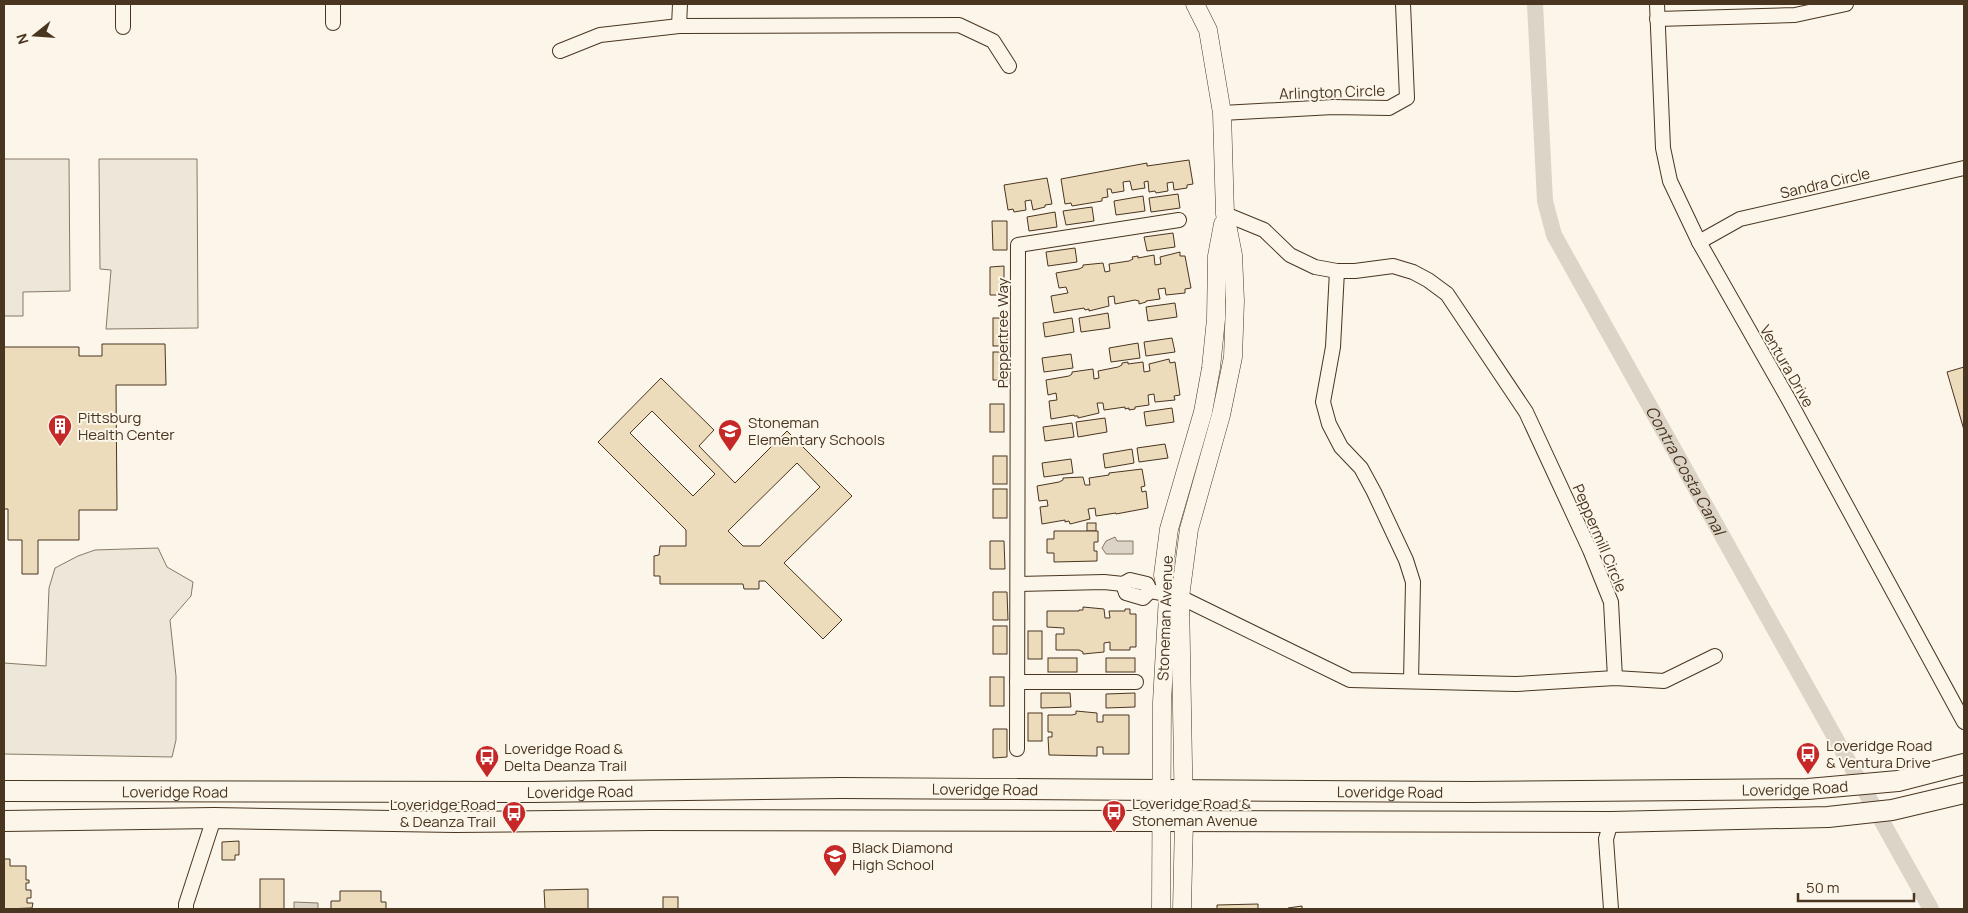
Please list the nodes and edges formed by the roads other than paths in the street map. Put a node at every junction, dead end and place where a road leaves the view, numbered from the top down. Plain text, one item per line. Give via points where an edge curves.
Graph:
1 (122, 4) edge
2 (333, 4) edge
3 (680, 4) edge
4 (1195, 4) edge
5 (1403, 4) edge
6 (1657, 4) edge
7 (1846, 4) edge
8 (1657, 20) junction
9 (333, 23) dead end
10 (679, 26) junction
11 (123, 27) dead end
12 (560, 51) dead end
13 (1009, 66) dead end
14 (1222, 113) junction
15 (1964, 168) edge
16 (1225, 214) junction
17 (1179, 220) dead end
18 (1698, 242) junction
19 (1337, 271) junction
20 (1018, 584) junction
21 (1174, 596) junction
22 (1715, 656) dead end
23 (1615, 678) junction
24 (1411, 681) junction
25 (1017, 682) junction
26 (1136, 682) dead end
27 (1964, 722) edge
28 (1017, 749) dead end
29 (1964, 764) edge
30 (1162, 789) junction
31 (1184, 789) junction
32 (4, 791) edge
33 (434, 792) junction
34 (1964, 793) edge
35 (214, 818) junction
36 (1184, 820) junction
37 (4, 821) edge
38 (1161, 821) junction
39 (422, 822) junction
40 (1611, 822) junction
41 (186, 909) edge
42 (1161, 909) edge
43 (1182, 909) edge
44 (1611, 909) edge

1 - 11 street
2 - 9 street
3 - 10 street
4 - 14 street, Stoneman Avenue via 1208,30
5 - 14 street, Arlington Circle via 1407,98 1390,108 1333,107
6 - 8 street, Ventura Drive
7 - 8 street via 1795,16
8 - 18 street, Ventura Drive via 1665,156 1670,181
10 - 12 street via 600,35
10 - 13 street via 959,25 993,41
14 - 16 street, Stoneman Avenue
15 - 18 street, Sandra Circle via 1740,219
16 - 19 street, Peppermill Circle via 1264,230 1290,255 1316,268
16 - 21 street, Stoneman Avenue via 1233,255 1233,357
17 - 20 street, Peppertree Way via 1018,245
18 - 27 street, Ventura Drive via 1790,402
19 - 23 street, Peppermill Circle via 1393,266 1413,272 1447,294 1526,412 1590,550 1610,602
19 - 24 street via 1333,347 1323,402 1329,424 1341,447 1361,468 1370,484 1413,582
20 - 21 street via 1123,584 1130,580 1147,584 1150,591
20 - 25 street, Peppertree Way
21 - 24 street via 1350,680
21 - 30 street, Stoneman Avenue via 1162,702
21 - 31 street, Stoneman Avenue
22 - 23 street via 1664,681
23 - 24 street via 1516,684
25 - 26 street
25 - 28 street, Peppertree Way
29 - 31 main road, Loveridge Road via 1898,781 1817,789 1480,792
30 - 31 main road, Loveridge Road
30 - 33 main road, Loveridge Road
30 - 38 street, Stoneman Avenue
31 - 36 street, Stoneman Avenue
32 - 33 main road, Loveridge Road
33 - 39 main road
34 - 40 main road, Loveridge Road via 1892,810 1828,817
35 - 37 main road, Loveridge Road
35 - 39 main road, Loveridge Road
35 - 41 street
36 - 38 main road, Loveridge Road
36 - 40 main road, Loveridge Road
36 - 43 street, Stoneman Avenue
38 - 39 main road, Loveridge Road
38 - 42 street, Stoneman Avenue
40 - 44 street via 1606,840

